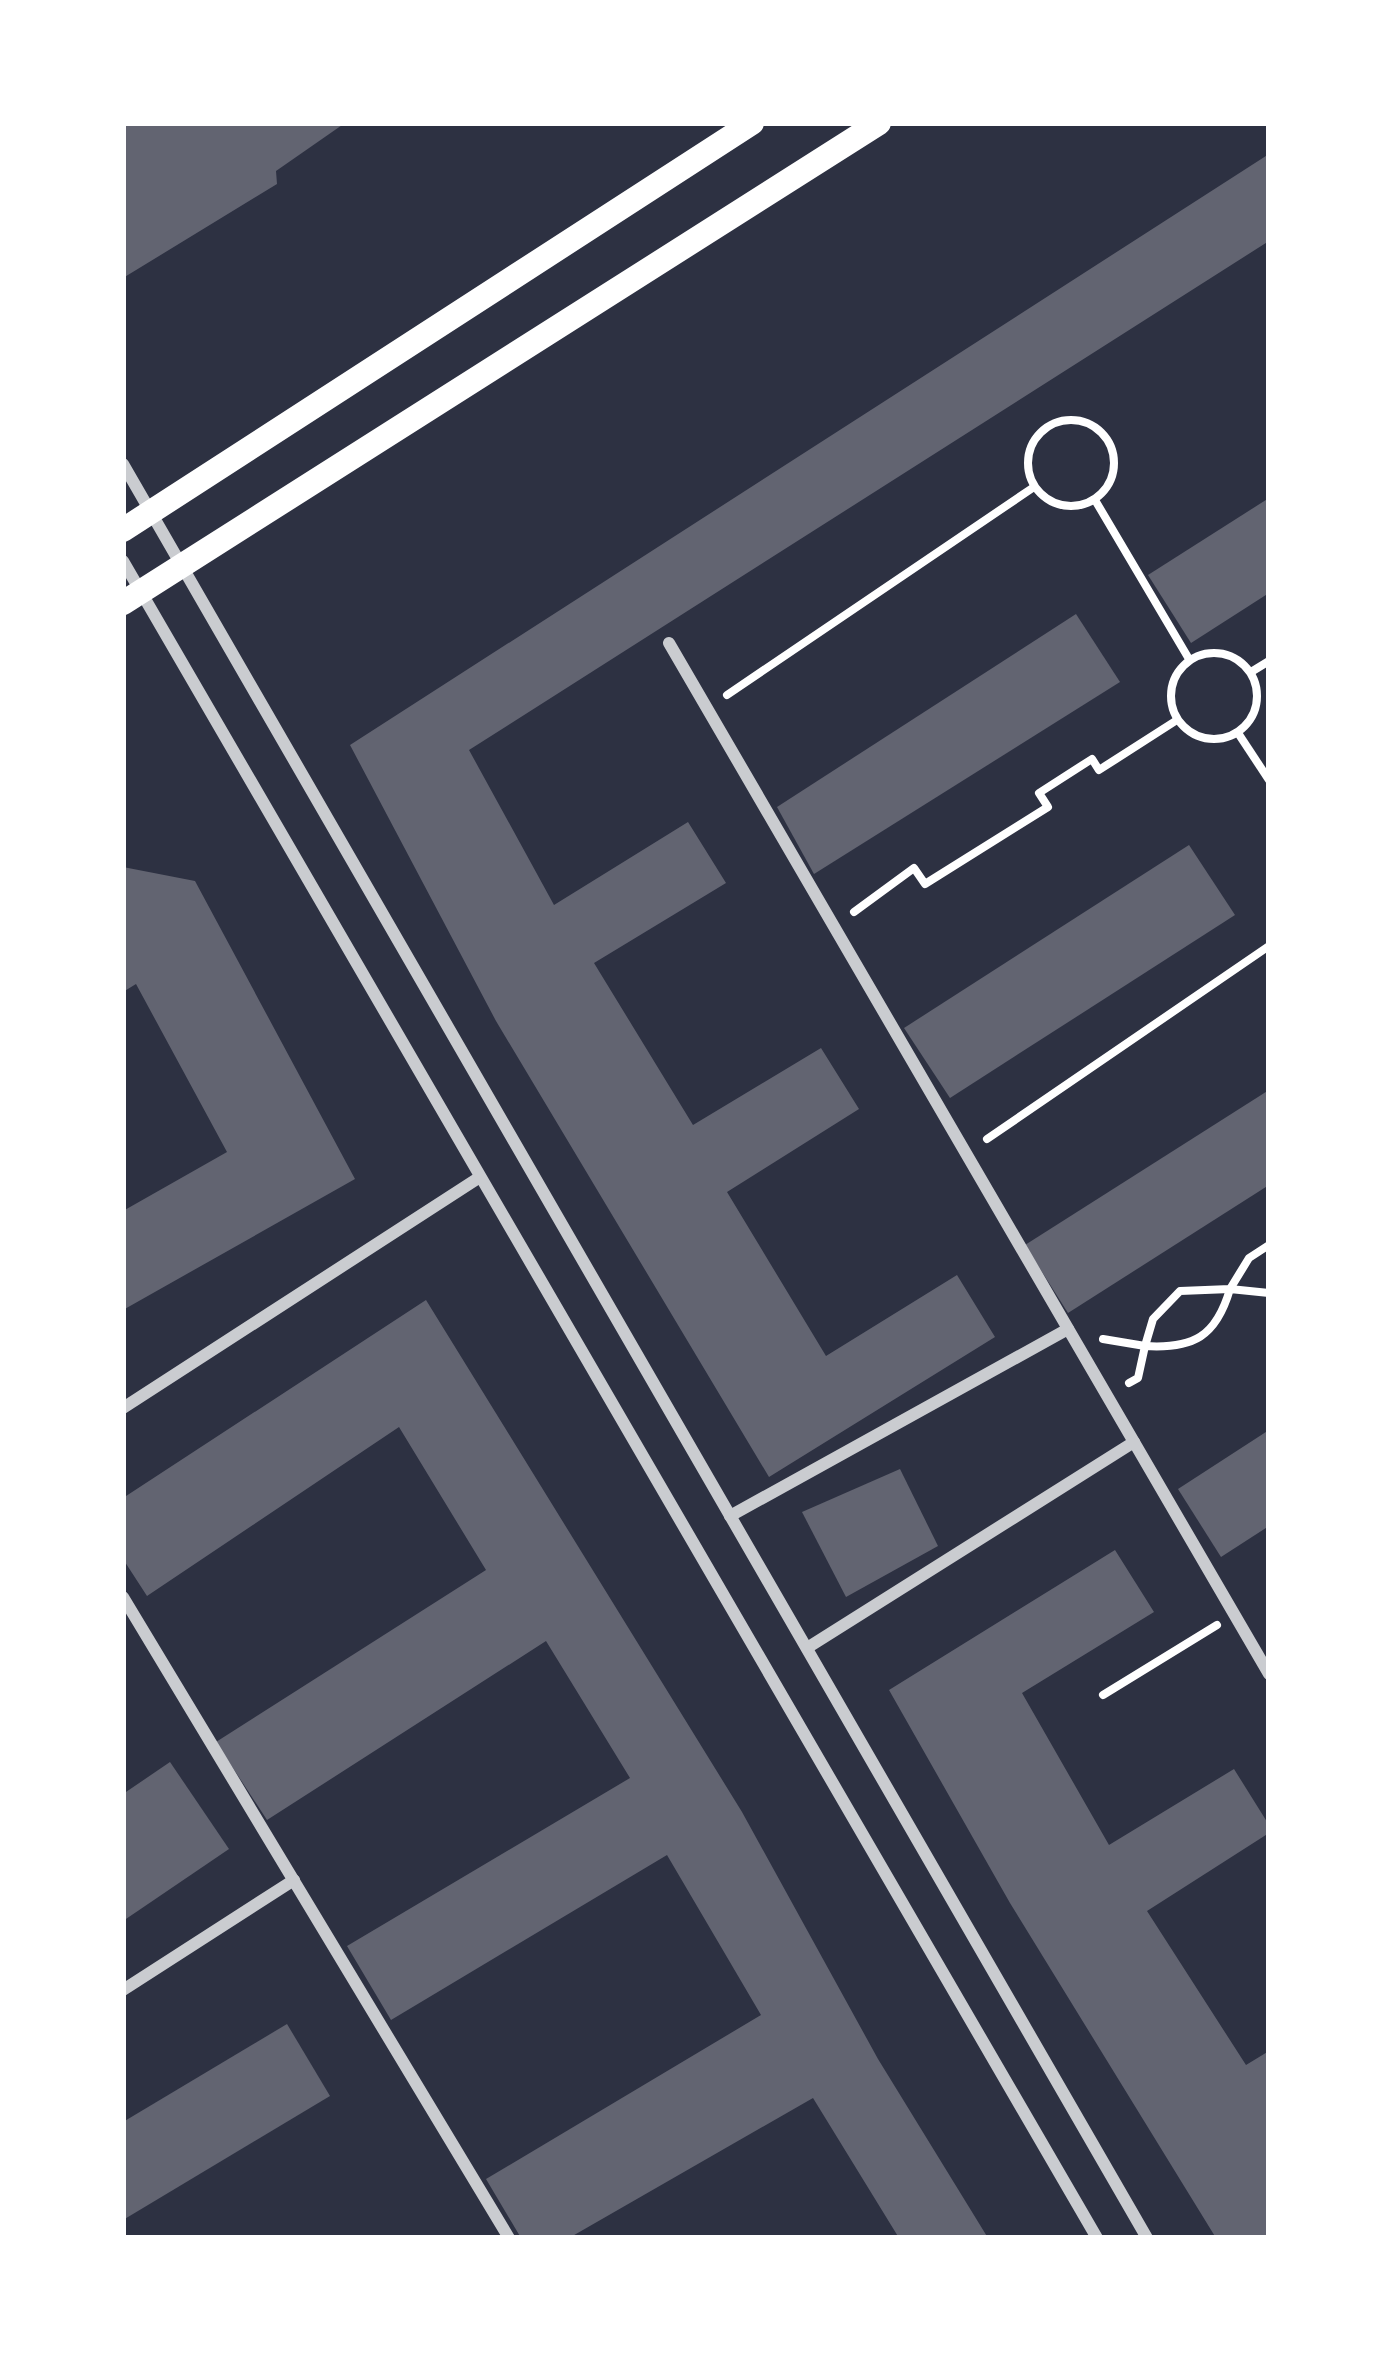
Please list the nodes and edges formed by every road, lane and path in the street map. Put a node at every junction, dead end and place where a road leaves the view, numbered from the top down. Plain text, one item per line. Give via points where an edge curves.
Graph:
1 (752, 123) edge
2 (879, 123) edge
3 (123, 464) edge
4 (1034, 488) junction
5 (1095, 500) junction
6 (152, 514) junction
7 (123, 530) edge
8 (123, 561) edge
9 (182, 564) junction
10 (132, 597) edge
11 (669, 644) dead end
12 (1189, 660) junction
13 (1269, 661) edge
14 (1251, 672) junction
15 (706, 709) junction
16 (1177, 720) junction
17 (1238, 733) junction
18 (1269, 779) edge
19 (834, 927) junction
20 (1269, 946) edge
21 (965, 1153) junction
22 (480, 1177) junction
23 (1269, 1245) edge
24 (1230, 1289) junction
25 (1269, 1293) edge
26 (1068, 1329) junction
27 (1099, 1342) dead end
28 (1144, 1346) junction
29 (1127, 1384) dead end
30 (123, 1408) edge
31 (1134, 1442) junction
32 (730, 1516) junction
33 (123, 1597) edge
34 (1234, 1614) junction
35 (807, 1648) junction
36 (1269, 1674) edge
37 (1103, 1695) dead end
38 (294, 1880) junction
39 (123, 1990) edge
40 (509, 2238) edge
41 (1096, 2238) edge
42 (1147, 2238) edge

1 - 6 main road
2 - 9 main road
3 - 6 street
4 - 5 path via 1051,503
4 - 5 path via 1026,466 1031,443 1046,426 1090,423 1115,460
4 - 15 path
5 - 12 path
6 - 7 main road
6 - 9 street
8 - 10 street
9 - 10 main road
9 - 32 street
10 - 22 street
11 - 15 street
12 - 14 path via 1211,652
12 - 16 path via 1174,676
13 - 14 path
14 - 17 path via 1258,693
15 - 19 street
16 - 17 path via 1194,736 1216,741
16 - 19 path via 1099,770 1092,759 1039,793 1048,807 925,884 914,868
17 - 18 path
19 - 21 street
20 - 21 path
21 - 26 street
22 - 30 street
22 - 41 street
23 - 24 path via 1249,1258
24 - 25 path
24 - 28 path via 1180,1291 1153,1318
24 - 28 path via 1221,1320 1182,1348
26 - 31 street
26 - 32 street
27 - 28 path
28 - 29 path via 1138,1378
31 - 34 street
31 - 35 street
32 - 35 street
33 - 38 street
34 - 36 street
34 - 37 path
35 - 42 street
38 - 39 street
38 - 40 street

